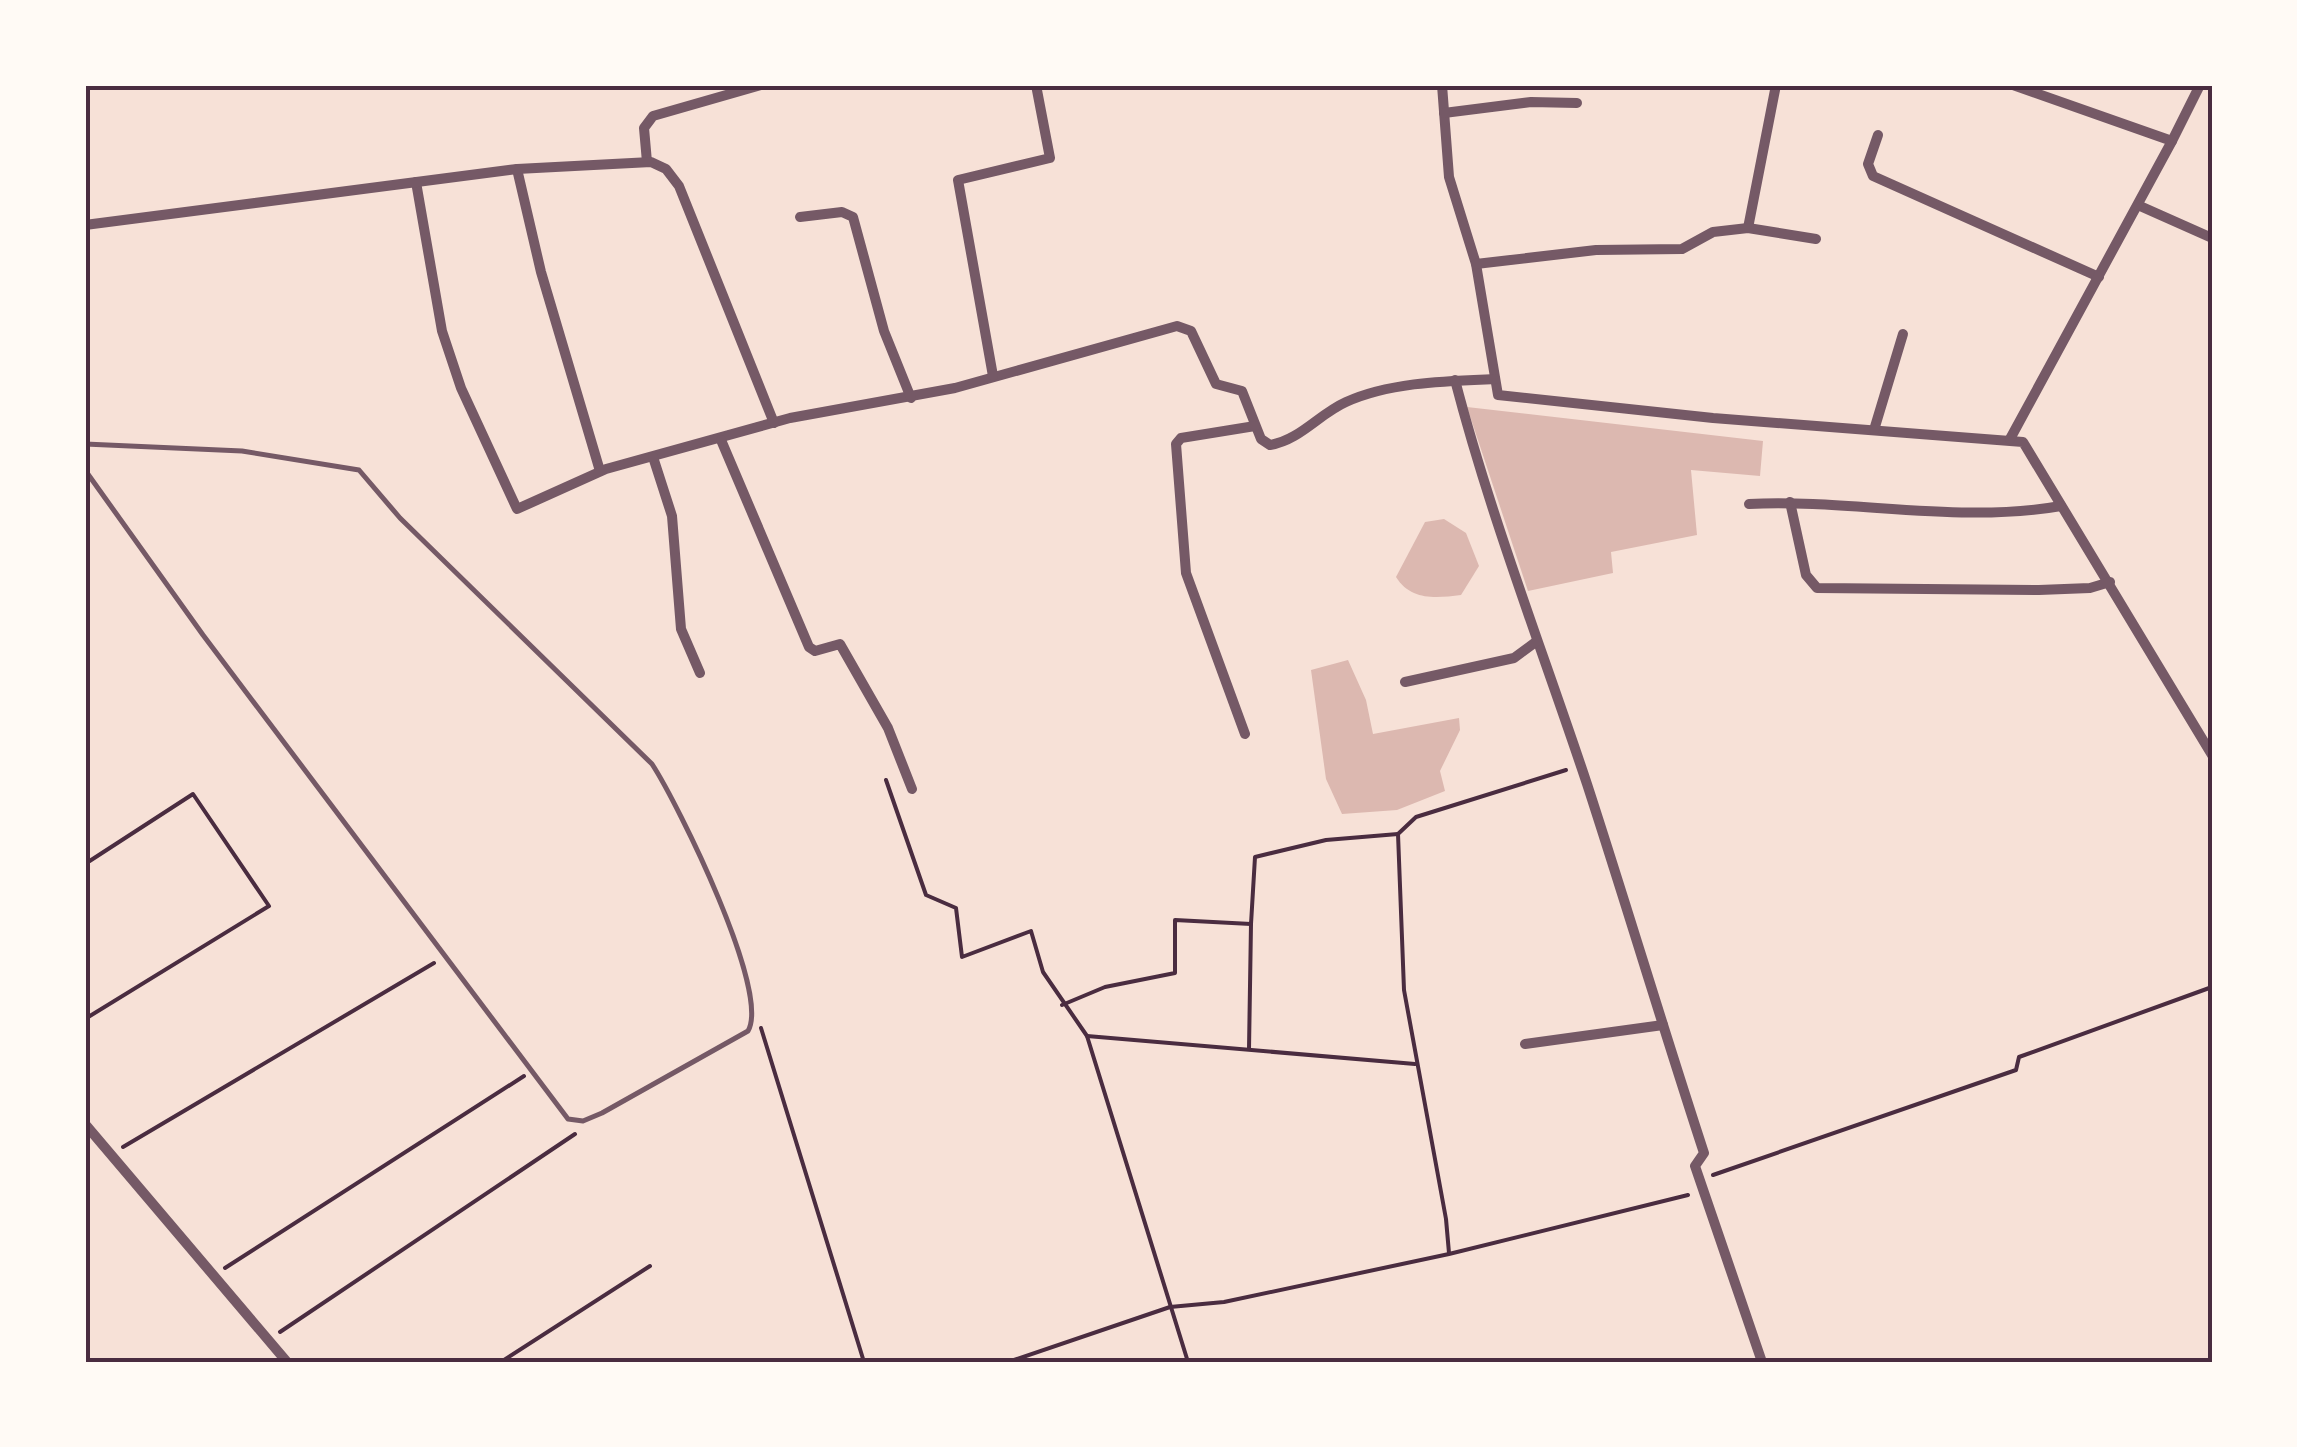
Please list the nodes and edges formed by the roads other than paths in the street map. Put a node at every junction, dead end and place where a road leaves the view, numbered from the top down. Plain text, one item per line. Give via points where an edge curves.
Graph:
1 (761, 85) edge
2 (1036, 85) edge
3 (1442, 85) edge
4 (1776, 85) edge
5 (2013, 85) edge
6 (2200, 85) edge
7 (1577, 103) dead end
8 (1444, 113) junction
9 (1878, 136) dead end
10 (2172, 140) junction
11 (647, 162) junction
12 (517, 169) junction
13 (416, 182) junction
14 (2140, 206) junction
15 (800, 217) dead end
16 (85, 225) edge
17 (1748, 228) junction
18 (2212, 238) edge
19 (1816, 239) dead end
20 (1476, 264) junction
21 (2099, 277) junction
22 (1903, 334) dead end
23 (994, 376) junction
24 (1494, 379) junction
25 (1455, 380) junction
26 (911, 398) junction
27 (774, 423) junction
28 (1255, 426) junction
29 (1874, 430) junction
30 (2010, 439) junction
31 (721, 440) junction
32 (85, 444) edge
33 (653, 457) junction
34 (85, 470) edge
35 (600, 470) junction
36 (1790, 502) junction
37 (1749, 504) dead end
38 (2061, 506) junction
39 (2110, 582) junction
40 (1537, 641) junction
41 (700, 673) dead end
42 (1405, 682) dead end
43 (1245, 734) dead end
44 (2212, 755) edge
45 (912, 789) dead end
46 (1663, 1024) junction
47 (1525, 1044) dead end
48 (85, 1124) edge
49 (287, 1362) edge
50 (1762, 1362) edge

1 - 11 street via 653,116 644,128
2 - 23 street via 1050,158 958,180
3 - 8 street
4 - 17 street
5 - 10 street
6 - 10 street
7 - 8 street
8 - 20 street via 1449,178
9 - 21 street via 1868,167 1873,176
10 - 14 street
11 - 12 street
11 - 27 street via 666,169 679,186
12 - 13 street
12 - 35 street via 540,272
13 - 16 street
13 - 35 street via 442,331 517,509
14 - 18 street
14 - 21 street
15 - 26 street via 853,217 884,331
17 - 19 street
17 - 20 street via 1714,232 1682,249 1596,250
20 - 24 street
21 - 30 street
22 - 29 street
23 - 26 street
23 - 28 street via 1182,326 1213,381 1242,392
24 - 25 street
24 - 29 street via 1502,396
25 - 28 street via 1350,400 1276,444 1263,442
25 - 40 street via 1488,503
26 - 27 street
27 - 31 street
28 - 43 street via 1176,444 1186,573
29 - 30 street
30 - 38 street via 2034,453
31 - 33 street
31 - 45 street via 809,647 840,644 888,728
32 - 34 lane via 242,452 358,470 652,764 680,808 726,914 753,1023 602,1113 568,1119
33 - 35 street
33 - 41 street via 672,516 680,625
36 - 37 street
36 - 38 street via 2009,512
36 - 39 street via 1806,575 1817,588 2038,590
38 - 39 street
39 - 44 street
40 - 42 street via 1514,658
40 - 46 street
46 - 47 street
46 - 50 street via 1704,1154 1695,1166
48 - 49 street

